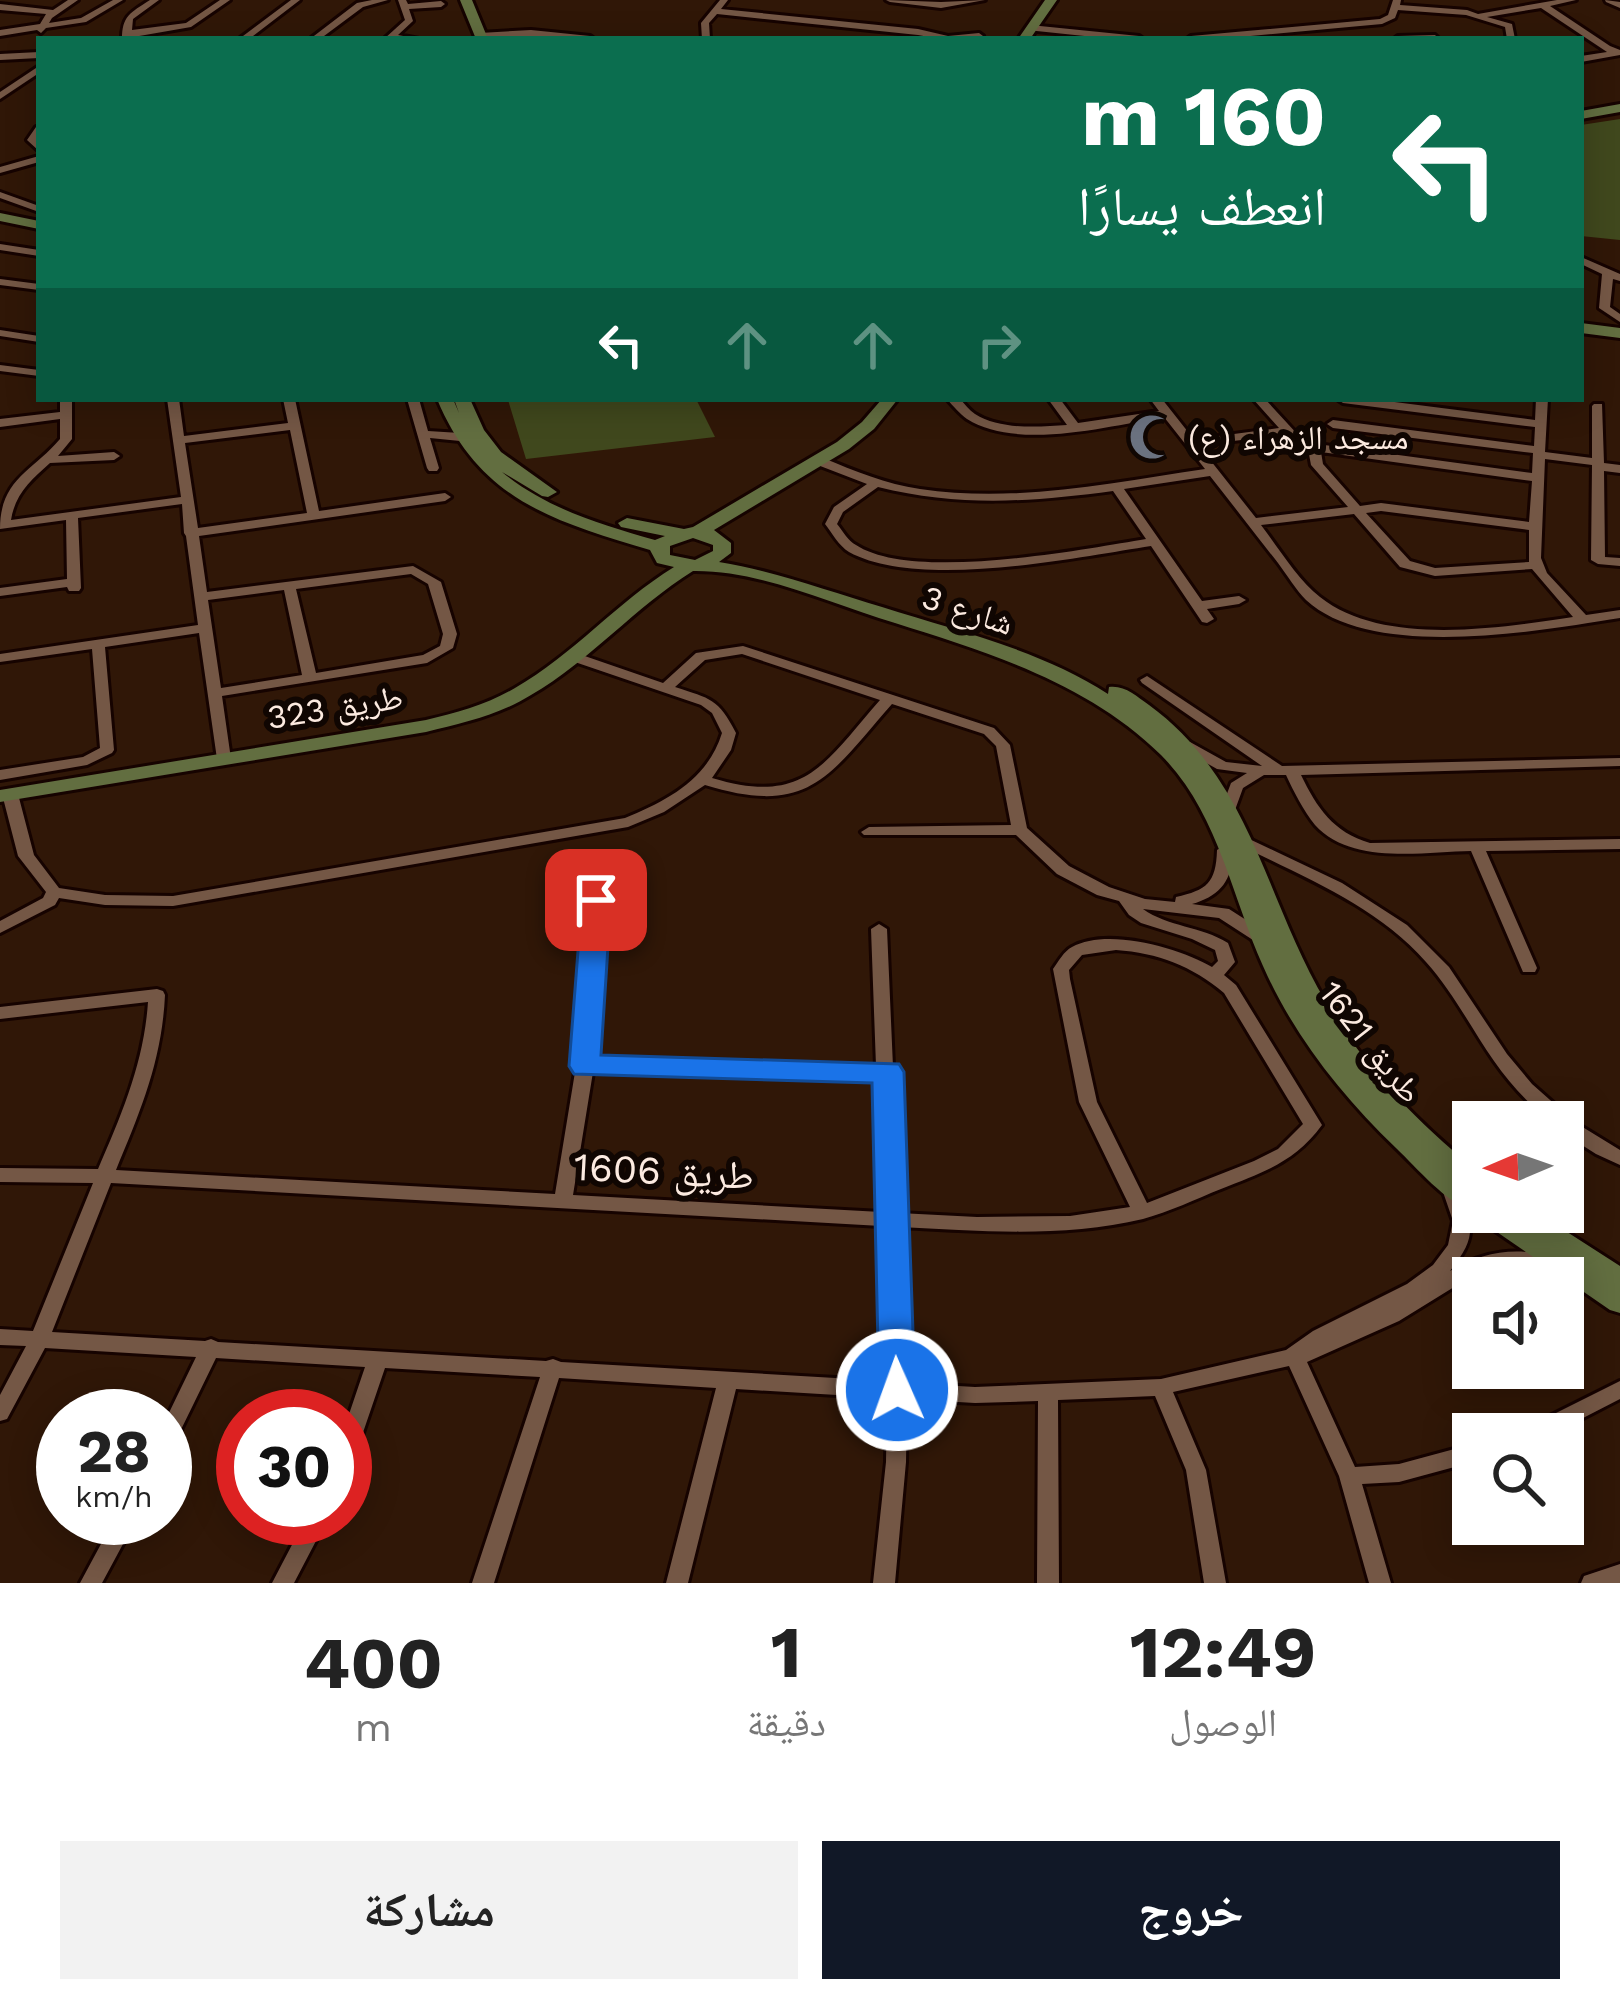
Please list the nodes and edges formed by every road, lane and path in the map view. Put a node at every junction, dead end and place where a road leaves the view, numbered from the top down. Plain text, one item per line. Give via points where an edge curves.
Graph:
1 (74, 0) edge
2 (118, 0) edge
3 (154, 0) edge
4 (226, 0) edge
5 (296, 0) edge
6 (384, 0) edge
7 (466, 0) edge
8 (724, 0) edge
9 (890, 0) edge
10 (981, 0) edge
11 (1051, 0) edge
12 (1573, 0) edge
13 (1609, 0) edge
14 (913, 1) edge
15 (768, 2) edge
16 (1, 3) edge
17 (404, 4) edge
18 (441, 4) dead end
19 (1397, 4) edge
20 (1620, 5) edge
21 (1544, 7) junction
22 (714, 11) junction
23 (1440, 11) junction
24 (53, 12) junction
25 (756, 15) junction
26 (1479, 16) junction
27 (789, 19) junction
28 (409, 21) junction
29 (0, 22) edge
30 (423, 22) dead end
31 (827, 22) junction
32 (42, 31) edge
33 (778, 31) dead end
34 (0, 33) edge
35 (1027, 33) edge
36 (889, 34) edge
37 (125, 36) edge
38 (247, 36) edge
39 (318, 36) edge
40 (391, 36) edge
41 (481, 36) edge
42 (706, 36) edge
43 (816, 36) edge
44 (1083, 36) edge
45 (1224, 36) edge
46 (1436, 36) edge
47 (1511, 36) edge
48 (1619, 53) edge
49 (36, 55) edge
50 (0, 57) edge
51 (1584, 59) edge
52 (36, 71) edge
53 (0, 96) edge
54 (1620, 104) edge
55 (1584, 110) edge
56 (36, 160) edge
57 (2, 168) edge
58 (0, 195) edge
59 (36, 208) edge
60 (0, 217) edge
61 (36, 224) edge
62 (0, 227) edge
63 (36, 234) edge
64 (0, 248) edge
65 (36, 253) edge
66 (1584, 261) edge
67 (1614, 275) edge
68 (0, 282) edge
69 (18, 284) junction
70 (36, 285) edge
71 (0, 298) edge
72 (1620, 319) edge
73 (1584, 328) edge
74 (0, 333) edge
75 (1620, 333) edge
76 (36, 339) edge
77 (0, 368) edge
78 (36, 374) edge
79 (67, 402) edge
80 (173, 402) edge
81 (290, 402) edge
82 (414, 402) edge
83 (888, 402) edge
84 (955, 402) edge
85 (1056, 402) edge
86 (1158, 402) edge
87 (1264, 402) edge
88 (1367, 402) edge
89 (1542, 402) edge
90 (1598, 406) dead end
91 (458, 410) edge
92 (1166, 412) junction
93 (67, 415) junction
94 (0, 423) edge
95 (1334, 424) dead end
96 (1541, 424) junction
97 (1073, 425) junction
98 (294, 426) junction
99 (1286, 431) junction
100 (425, 434) junction
101 (178, 440) junction
102 (1211, 441) dead end
103 (1314, 447) junction
104 (1540, 453) junction
105 (114, 456) dead end
106 (47, 460) junction
107 (819, 461) junction
108 (1598, 464) junction
109 (433, 468) dead end
110 (1620, 469) edge
111 (1214, 472) junction
112 (1538, 478) junction
113 (0, 483) edge
114 (1115, 485) junction
115 (16, 486) junction
116 (873, 486) junction
117 (445, 497) dead end
118 (187, 500) junction
119 (1354, 508) junction
120 (736, 513) junction
121 (72, 515) junction
122 (314, 516) junction
123 (1253, 522) junction
124 (2, 525) edge
125 (1536, 527) junction
126 (688, 532) junction
127 (190, 533) junction
128 (1154, 542) junction
129 (722, 545) junction
130 (661, 553) junction
131 (1620, 562) edge
132 (1536, 565) junction
133 (694, 566) junction
134 (289, 585) junction
135 (0, 592) edge
136 (642, 593) junction
137 (201, 597) junction
138 (1239, 600) dead end
139 (1620, 614) edge
140 (1583, 620) junction
141 (205, 628) junction
142 (98, 643) junction
143 (572, 656) junction
144 (0, 658) edge
145 (310, 679) junction
146 (1147, 680) dead end
147 (667, 686) junction
148 (214, 693) junction
149 (887, 699) junction
150 (1185, 744) junction
151 (224, 759) junction
152 (1620, 762) edge
153 (1279, 771) junction
154 (1199, 774) junction
155 (701, 779) junction
156 (3, 788) edge
157 (1230, 807) junction
158 (1020, 830) junction
159 (868, 832) dead end
160 (1235, 841) junction
161 (1616, 844) edge
162 (1477, 847) junction
163 (1620, 861) edge
164 (55, 892) junction
165 (1125, 898) junction
166 (596, 900) dead end
167 (1144, 904) junction
168 (0, 928) edge
169 (879, 929) dead end
170 (1262, 938) junction
171 (1529, 968) dead end
172 (1215, 975) junction
173 (0, 1013) edge
174 (585, 1066) junction
175 (888, 1072) junction
176 (1620, 1158) edge
177 (1452, 1161) edge
178 (1438, 1173) junction
179 (0, 1175) edge
180 (105, 1175) junction
181 (1452, 1185) edge
182 (563, 1201) junction
183 (1142, 1212) junction
184 (892, 1220) junction
185 (1517, 1233) edge
186 (1549, 1233) edge
187 (1552, 1257) edge
188 (1452, 1276) edge
189 (1584, 1278) edge
190 (1620, 1279) edge
191 (1432, 1284) junction
192 (1620, 1302) edge
193 (0, 1337) edge
194 (40, 1339) junction
195 (212, 1347) junction
196 (1294, 1354) junction
197 (378, 1358) junction
198 (553, 1367) junction
199 (728, 1379) junction
200 (1161, 1388) junction
201 (191, 1389) edge
202 (368, 1389) edge
203 (1620, 1389) edge
204 (897, 1390) junction
205 (1048, 1394) junction
206 (0, 1412) edge
207 (1574, 1413) edge
208 (1452, 1459) edge
209 (1349, 1476) junction
210 (112, 1545) edge
211 (303, 1545) edge
212 (1620, 1574) edge
213 (92, 1583) edge
214 (284, 1583) edge
215 (483, 1583) edge
216 (677, 1583) edge
217 (884, 1583) edge
218 (1048, 1583) edge
219 (1215, 1583) edge
220 (1380, 1583) edge
221 (1592, 1583) edge

1 - 24 street
2 - 32 street
3 - 37 street via 129,18
4 - 37 street via 188,25
5 - 38 street
6 - 39 street via 360,5
7 - 41 street
8 - 22 street
9 - 14 street
10 - 14 street
11 - 35 street
12 - 21 street
13 - 20 street
15 - 25 street
16 - 24 street
17 - 18 street
17 - 28 street
19 - 23 street
19 - 45 street via 1389,18 1373,23
21 - 26 street
21 - 48 street
22 - 25 street
22 - 42 street
23 - 26 street
23 - 46 street
24 - 32 street
25 - 27 street
26 - 47 street via 1509,26
27 - 31 street
27 - 33 street
28 - 30 street
28 - 40 street
29 - 32 street
31 - 36 street
31 - 43 street
32 - 34 street
35 - 44 street
48 - 51 street
49 - 50 street
52 - 53 street
54 - 55 street
56 - 57 street
58 - 59 street
60 - 61 street
62 - 63 street
64 - 65 street
66 - 67 street
67 - 72 street via 1604,308
68 - 69 street
69 - 70 street
69 - 71 street
73 - 75 street
74 - 76 street
77 - 78 street
79 - 93 street
80 - 101 street
81 - 98 street
82 - 100 street
83 - 107 street via 861,435
84 - 97 street via 989,426
85 - 97 street
86 - 92 street
87 - 99 street
88 - 96 street
89 - 96 street
90 - 108 street
91 - 100 street
91 - 126 street via 511,472 608,517
91 - 130 street via 476,460 505,487
92 - 97 street
92 - 111 street
93 - 94 street
93 - 106 street via 65,439
95 - 104 street
96 - 104 street
98 - 101 street
98 - 122 street
99 - 102 street
99 - 103 street
100 - 109 street
101 - 118 street
103 - 112 street
103 - 119 street via 1317,466
104 - 108 street
104 - 112 street
105 - 106 street
106 - 115 street
107 - 116 street
107 - 120 street
108 - 110 street
108 - 131 street via 1598,560
111 - 114 street
111 - 123 street
112 - 125 street
113 - 115 street
114 - 116 street via 982,501
114 - 128 street
115 - 124 street
116 - 128 street via 838,510 834,534 920,567
117 - 122 street
118 - 121 street
118 - 127 street
119 - 123 street
119 - 125 street
119 - 132 street via 1394,556 1420,569
120 - 126 street
120 - 129 street
121 - 124 street
121 - 135 street via 74,585
122 - 127 street
123 - 140 street via 1317,603 1350,619 1467,635
125 - 132 street
126 - 129 street, شارع 3
126 - 130 street
127 - 137 street
128 - 138 street via 1203,612
129 - 133 street, طريق 323 via 714,561
129 - 150 street, شارع 3 via 741,559 1062,663 1143,709
130 - 133 street, شارع 3
130 - 136 street, طريق 323
132 - 140 street
133 - 136 street, طريق 323
133 - 154 street, شارع 3 via 752,573 1046,669 1129,716
134 - 137 street
134 - 145 street
134 - 145 street via 413,570 434,582 450,634 446,648 427,659
136 - 143 street, طريق 323
137 - 141 street
139 - 140 street
141 - 142 street
141 - 148 street
142 - 144 street
142 - 156 street via 107,750
143 - 147 street
143 - 151 street, طريق 323 via 523,692 454,719
145 - 148 street
146 - 153 street
147 - 149 street via 700,656 733,649
147 - 155 street via 706,702 725,722 727,745
148 - 151 street
149 - 155 street via 799,789 747,794
149 - 158 street via 998,737
150 - 153 street, شارع 3 via 1222,766
150 - 154 street, شارع 3
151 - 156 street, طريق 323
152 - 153 street, شارع 3
153 - 157 street via 1241,781
153 - 162 street via 1320,826 1349,843
154 - 157 street, طريق 1621
154 - 160 street, طريق 1621
155 - 164 street via 678,800 628,822 508,844 173,901
156 - 164 street via 26,856
157 - 160 street, طريق 1621
158 - 159 street
158 - 165 street via 1064,870
160 - 167 street via 1216,888 1196,899
160 - 170 street, طريق 1621
160 - 176 street via 1402,928 1544,1107
160 - 177 street, طريق 1621 via 1335,1034 1404,1118
161 - 162 street
161 - 163 street
162 - 171 street
164 - 168 street
165 - 167 street
165 - 172 street via 1157,927 1222,947 1227,962
166 - 174 street
167 - 170 street via 1222,913
169 - 175 street
170 - 178 street, طريق 1621 via 1322,1049
172 - 183 street, طريق 1606 via 1313,1125 1260,1166
172 - 183 street via 1121,945 1076,951 1061,969 1080,1078
173 - 180 street via 157,994 147,1076
174 - 175 street
174 - 182 street
175 - 184 street
178 - 181 street, طريق 1621
178 - 191 street via 1460,1204 1465,1232
179 - 180 street, طريق 1606
180 - 182 street, طريق 1606
180 - 194 street
182 - 184 street, طريق 1606
183 - 184 street, طريق 1606 via 1070,1223
184 - 204 street
185 - 187 street
186 - 190 street
188 - 191 street
189 - 192 street
191 - 196 street via 1362,1332
193 - 194 street
194 - 195 street
194 - 206 street
195 - 197 street
195 - 201 street
196 - 200 street
196 - 209 street
197 - 198 street
197 - 202 street
198 - 199 street
198 - 215 street
199 - 204 street
199 - 216 street
200 - 205 street
200 - 219 street via 1196,1470
203 - 207 street
204 - 205 street
204 - 217 street
205 - 218 street
208 - 209 street
209 - 220 street
210 - 213 street
211 - 214 street
212 - 221 street

